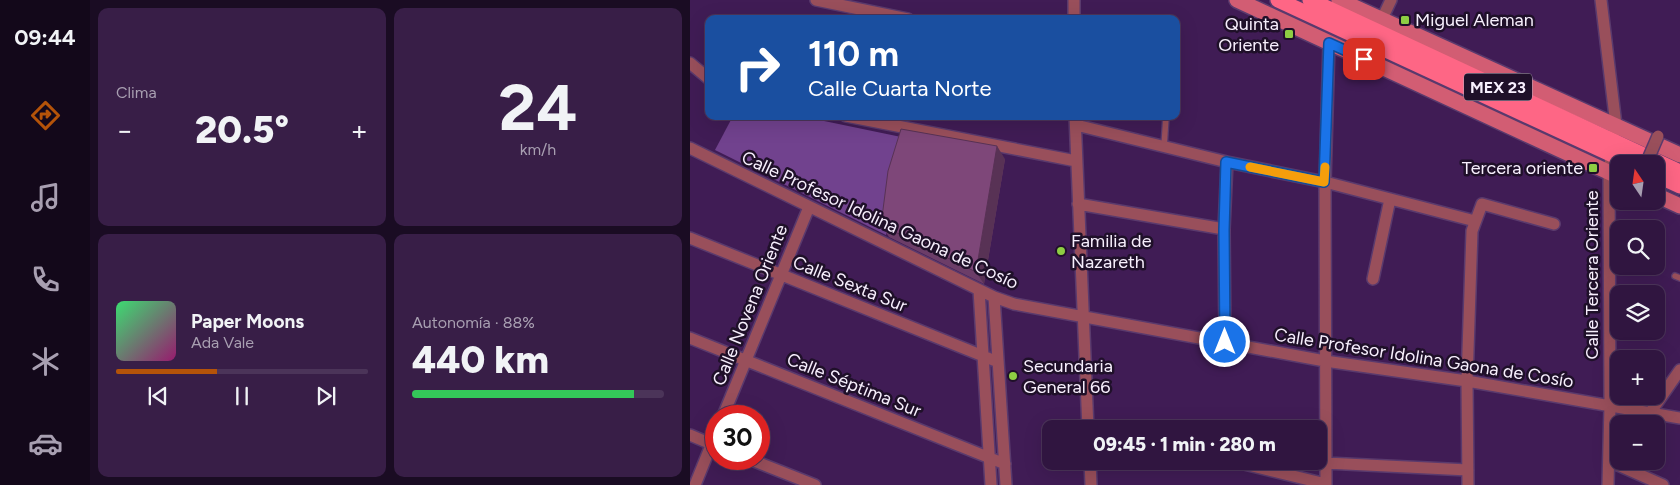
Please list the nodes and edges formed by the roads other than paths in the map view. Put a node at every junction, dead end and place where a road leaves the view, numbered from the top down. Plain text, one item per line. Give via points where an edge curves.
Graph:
1 (1074, 0) edge
2 (1237, 0) edge
3 (1278, 0) edge
4 (1310, 0) edge
5 (1339, 0) edge
6 (1391, 0) edge
7 (1601, 0) edge
8 (822, 1) edge
9 (889, 15) edge
10 (1074, 15) edge
11 (1382, 19) junction
12 (1329, 43) junction
13 (690, 63) edge
14 (705, 76) edge
15 (866, 120) edge
16 (1166, 120) edge
17 (1075, 121) edge
18 (1616, 125) junction
19 (1658, 136) dead end
20 (1164, 147) junction
21 (690, 148) edge
22 (1612, 148) junction
23 (1613, 155) edge
24 (1621, 155) edge
25 (1650, 155) edge
26 (1680, 155) edge
27 (1076, 161) junction
28 (1226, 162) junction
29 (1680, 172) edge
30 (1610, 173) edge
31 (1665, 179) edge
32 (1324, 182) junction
33 (1680, 186) edge
34 (1390, 199) junction
35 (1665, 199) edge
36 (1078, 204) junction
37 (1680, 206) edge
38 (809, 207) junction
39 (1613, 210) edge
40 (1475, 221) junction
41 (1554, 224) dead end
42 (1224, 230) junction
43 (690, 238) edge
44 (781, 275) junction
45 (1373, 279) dead end
46 (979, 290) junction
47 (994, 297) junction
48 (1083, 317) junction
49 (690, 338) edge
50 (1225, 342) junction
51 (983, 356) junction
52 (746, 361) junction
53 (1325, 361) junction
54 (998, 362) junction
55 (1680, 370) edge
56 (1467, 381) junction
57 (728, 405) edge
58 (1610, 406) junction
59 (1650, 412) junction
60 (1680, 418) edge
61 (1091, 420) edge
62 (1326, 420) edge
63 (690, 436) edge
64 (705, 439) edge
65 (989, 458) junction
66 (1609, 461) junction
67 (705, 463) edge
68 (1327, 463) edge
69 (1005, 464) junction
70 (770, 467) edge
71 (1090, 470) edge
72 (1267, 470) edge
73 (1326, 470) edge
74 (1468, 470) junction
75 (695, 485) edge
76 (815, 485) edge
77 (991, 485) edge
78 (1006, 485) edge
79 (1091, 485) edge
80 (1326, 485) edge
81 (1468, 485) edge
82 (1608, 485) edge
83 (1663, 485) edge

1 - 10 street
2 - 12 main road
3 - 22 main road, MEX 23
4 - 22 main road, MEX 23
5 - 11 main road
6 - 11 street
7 - 18 street, Calle Tercera Oriente
8 - 9 street
11 - 18 main road
12 - 30 main road
12 - 32 street
13 - 14 street
15 - 27 street
16 - 20 lane
17 - 20 street
17 - 27 street
18 - 22 street, Calle Tercera Oriente
18 - 26 main road
19 - 25 street, bridge
20 - 28 street
21 - 38 street, Calle Profesor Idolina Gaona de Cosío
22 - 23 street, Calle Tercera Oriente
22 - 24 main road, MEX 23
22 - 29 main road, MEX 23
27 - 36 street
28 - 32 street
28 - 42 street
31 - 33 main road
32 - 34 street
32 - 53 street
34 - 40 street
34 - 45 street
35 - 37 main road
36 - 42 street
36 - 48 street
38 - 44 street, Calle Novena Oriente
38 - 46 street, Calle Profesor Idolina Gaona de Cosío
39 - 58 street, Calle Tercera Oriente
40 - 41 street via 1482,204
40 - 56 street
42 - 50 street
43 - 44 street, Calle Sexta Sur
44 - 51 street, Calle Sexta Sur
44 - 52 street, Calle Novena Oriente
46 - 47 street, Calle Profesor Idolina Gaona de Cosío
46 - 51 street
47 - 48 street, Calle Profesor Idolina Gaona de Cosío
47 - 54 street
48 - 50 street, Calle Profesor Idolina Gaona de Cosío
48 - 61 street
49 - 52 street, Calle Séptima Sur
50 - 53 street, Calle Profesor Idolina Gaona de Cosío
51 - 54 street, Calle Sexta Sur
51 - 65 street
52 - 57 street, Calle Novena Oriente
52 - 65 street, Calle Séptima Sur
53 - 56 street, Calle Profesor Idolina Gaona de Cosío
53 - 62 street
54 - 69 street
55 - 59 street
56 - 58 street, Calle Profesor Idolina Gaona de Cosío
56 - 74 street
58 - 59 street, Calle Profesor Idolina Gaona de Cosío
58 - 66 street, Calle Tercera Oriente
59 - 60 street, Calle Profesor Idolina Gaona de Cosío
63 - 64 street
65 - 69 street, Calle Séptima Sur
65 - 77 street
66 - 82 street, Calle Tercera Oriente
66 - 83 street
67 - 75 street
68 - 74 street
69 - 78 street
70 - 76 street
71 - 79 street
72 - 80 street
73 - 80 street
74 - 81 street

